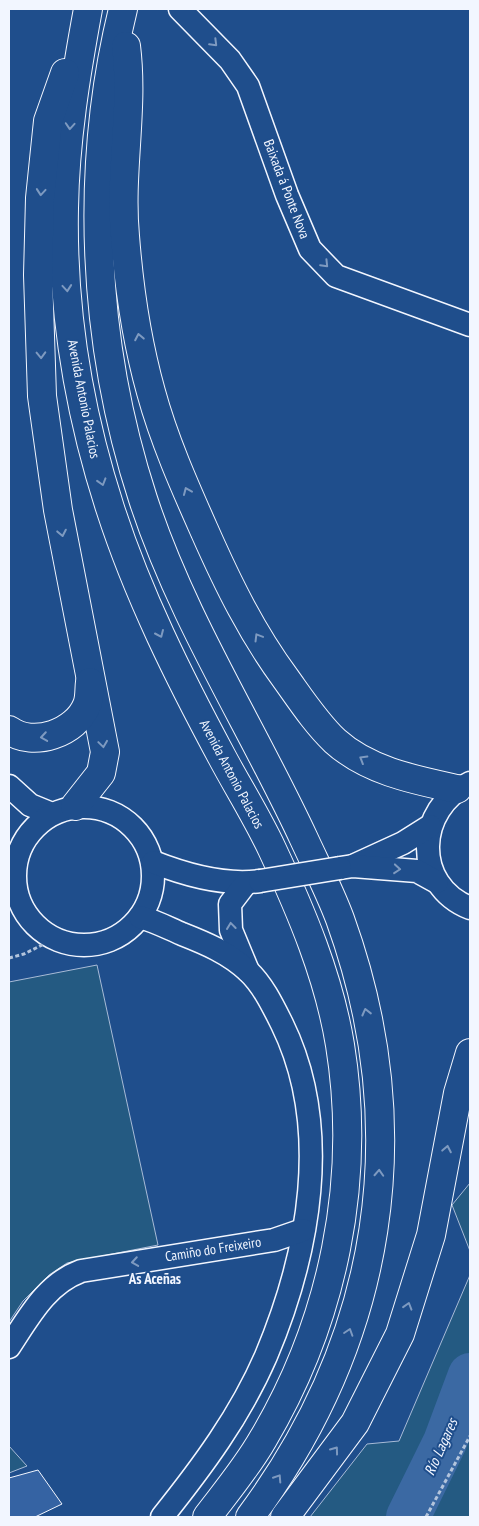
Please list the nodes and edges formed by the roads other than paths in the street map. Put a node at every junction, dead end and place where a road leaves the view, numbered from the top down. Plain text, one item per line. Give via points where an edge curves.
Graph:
1 (180, 9) edge
2 (88, 10) edge
3 (123, 12) edge
4 (470, 325) edge
5 (90, 678) junction
6 (9, 730) edge
7 (9, 786) edge
8 (463, 786) edge
9 (64, 810) junction
10 (430, 826) junction
11 (9, 857) edge
12 (153, 862) junction
13 (346, 867) junction
14 (15, 882) junction
15 (253, 882) junction
16 (437, 882) junction
17 (470, 908) edge
18 (140, 918) junction
19 (248, 971) junction
20 (470, 1053) edge
21 (303, 1230) junction
22 (9, 1347) edge
23 (162, 1517) edge
24 (207, 1517) edge
25 (250, 1517) edge
26 (285, 1517) edge

1 -> 4 street, Baixada á Ponte Nova via 230,60 248,86 287,195 310,248 336,276
2 -> 5 main road via 48,121 40,198 38,275 42,396 58,510
2 -> 24 main road, Avenida Antonio Palacios via 70,118 64,208 72,345 86,419 111,510 136,578 305,923 327,988 340,1044 346,1104 341,1227 319,1316 303,1360 262,1440
8 -> 3 main road via 408,778 367,762 336,741 311,714 269,656 233,595 185,487 151,394 130,285 123,183 130,76
25 -> 3 main road via 278,1480 321,1403 356,1310 377,1210 381,1137 376,1067 369,1022 339,917 303,835 178,589 143,499 119,411 102,290 100,196 108,98
5 -> 6 main road via 88,703 84,711 55,735 26,738
5 -> 9 main road via 105,752 101,773
7 - 9 street via 30,805
8 - 10 street via 440,806
9 - 12 street via 96,806 117,813 146,842
9 - 14 street via 31,831 18,855
10 - 13 street via 403,843
10 - 16 street via 428,855
11 - 14 street
12 - 15 street via 211,880
12 - 18 street via 152,891
13 - 15 street, bridge
13 -> 16 street via 417,871
14 - 18 street via 21,905 35,925 54,939 77,945 101,944 123,934
19 -> 15 street via 231,930 230,904
16 - 17 street via 458,903
18 - 19 street via 213,946
19 - 21 street via 270,1000 293,1047 306,1093 312,1165
26 -> 20 main road via 355,1423 400,1334 431,1235 458,1093
21 -> 22 street, Camiño do Freixeiro via 274,1240 69,1275 57,1282 37,1305
21 - 23 street via 287,1299 265,1357 239,1411 199,1471

